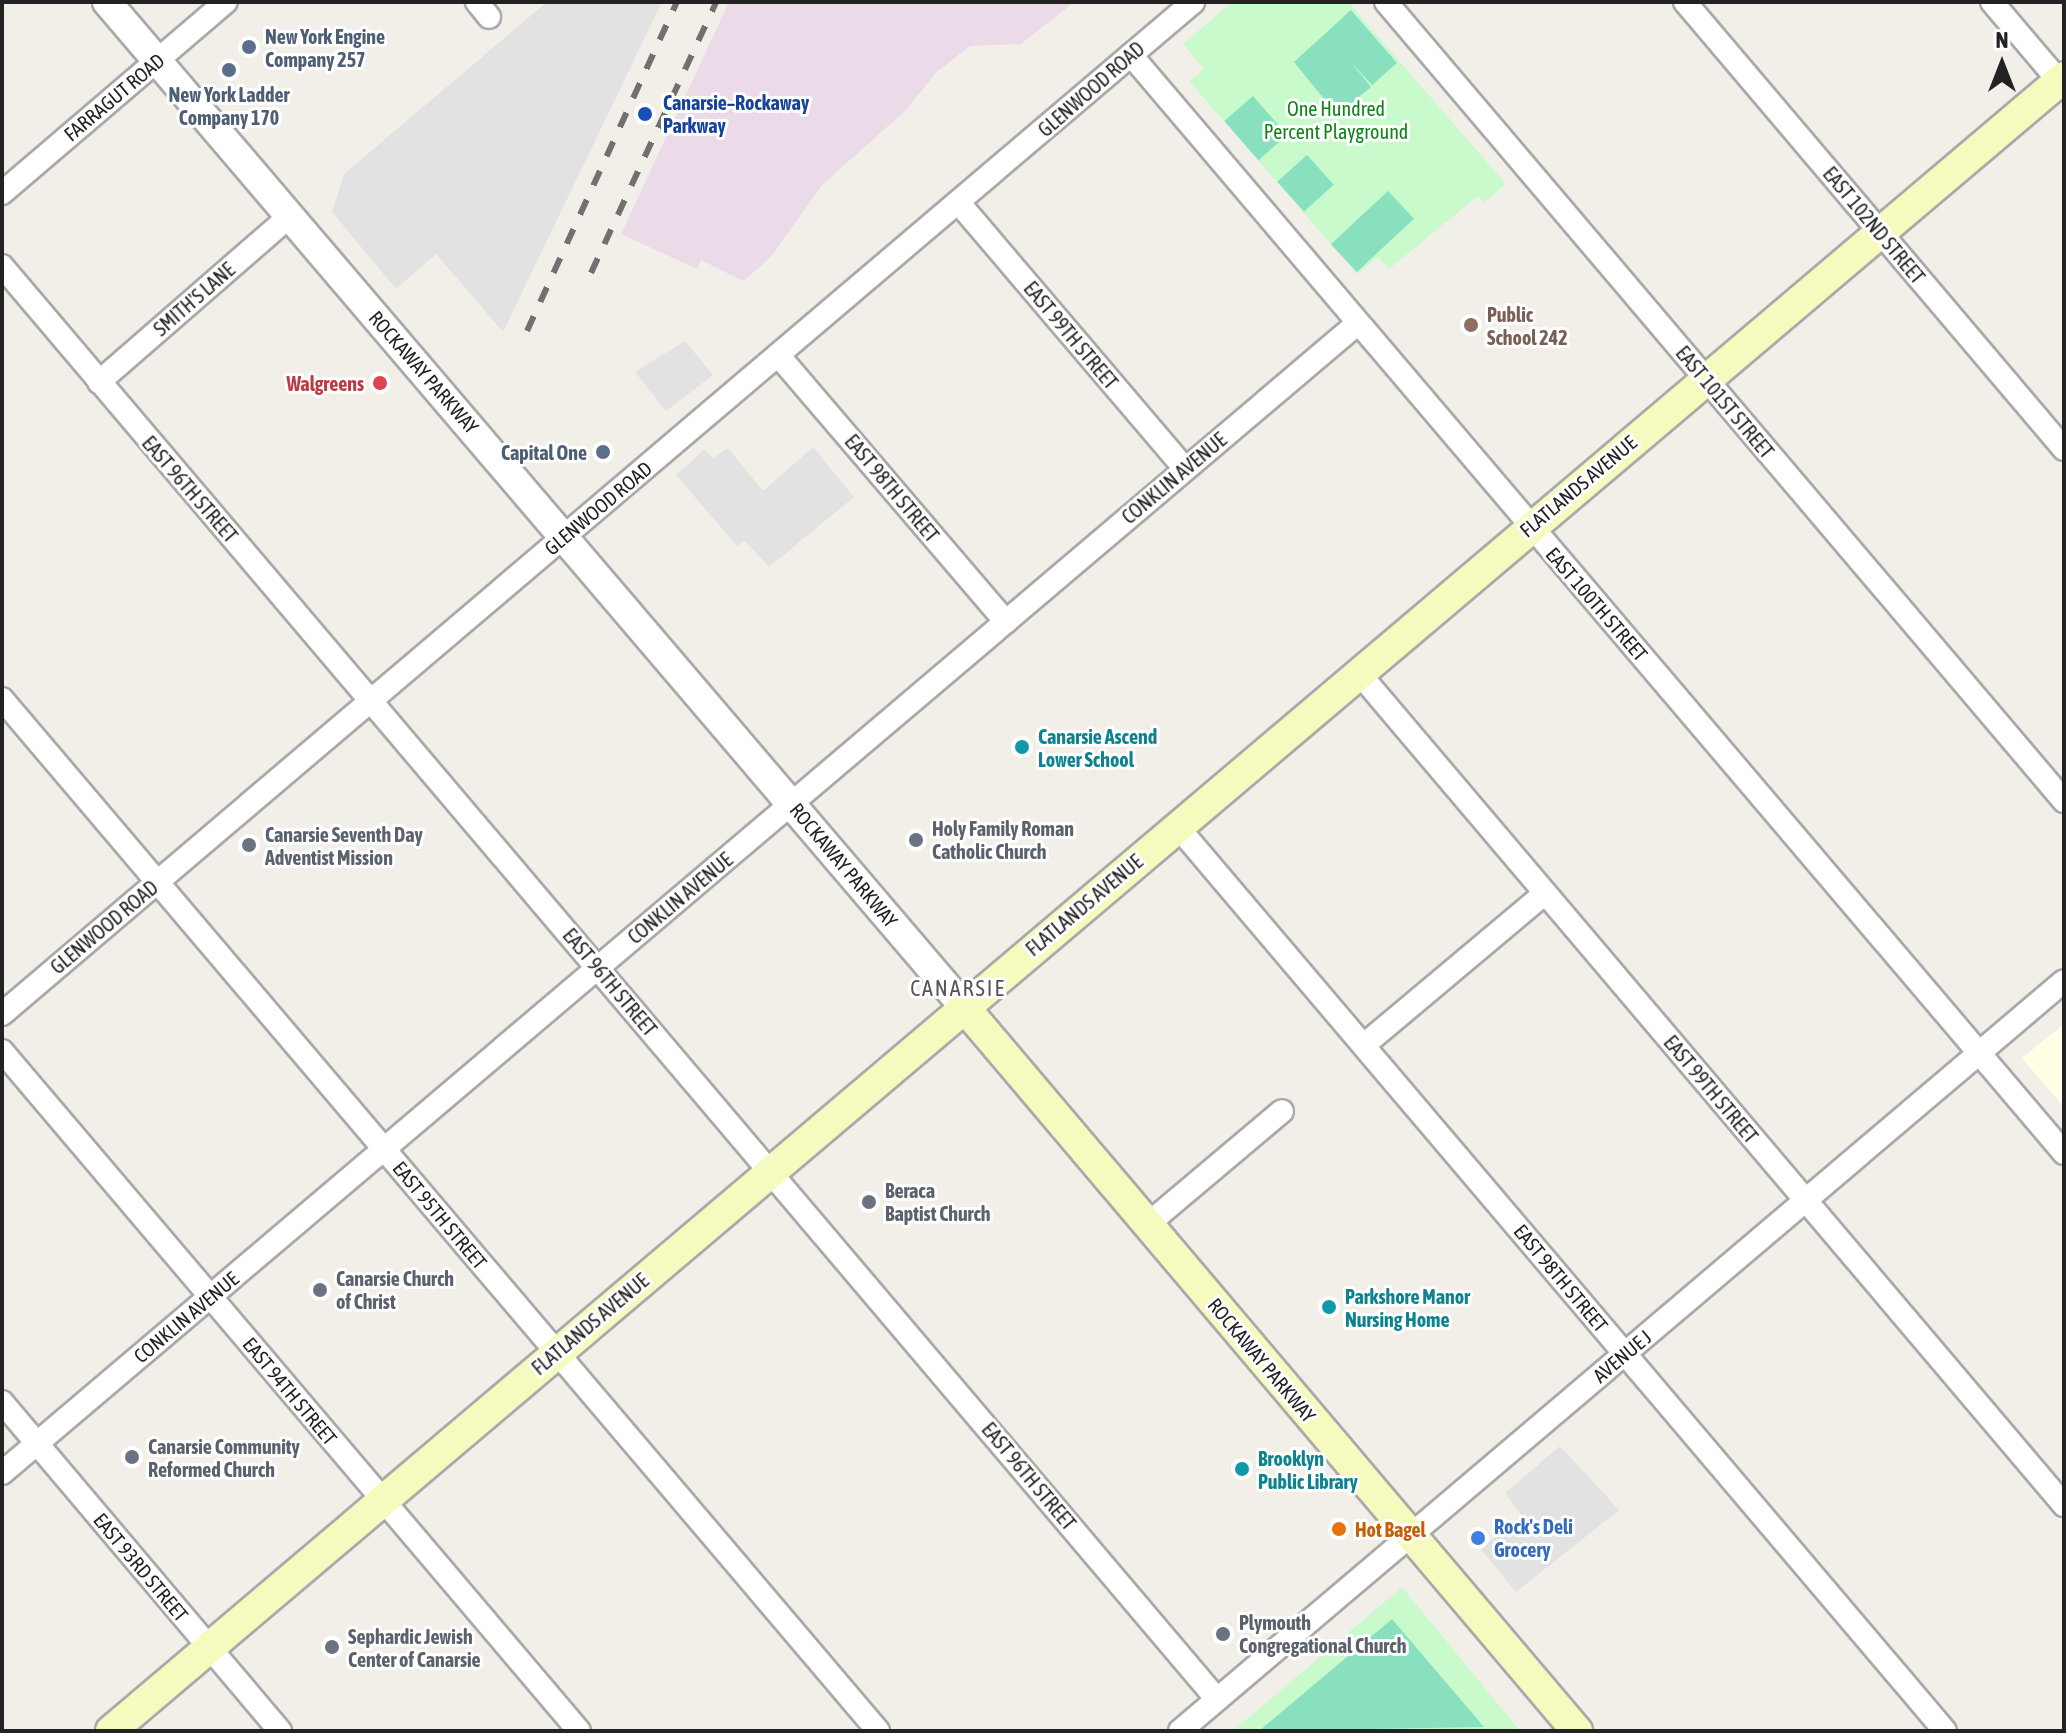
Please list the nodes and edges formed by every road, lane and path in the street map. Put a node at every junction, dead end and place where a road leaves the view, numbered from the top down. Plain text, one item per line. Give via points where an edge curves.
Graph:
1 (107, 2) edge
2 (226, 2) edge
3 (1193, 2) edge
4 (1386, 2) edge
5 (1685, 2) edge
6 (1992, 2) edge
7 (1131, 55) junction
8 (157, 61) junction
9 (2062, 79) edge
10 (2, 193) edge
11 (958, 202) junction
12 (290, 216) junction
13 (1879, 231) junction
14 (2, 266) edge
15 (1358, 323) junction
16 (778, 355) junction
17 (1705, 378) junction
18 (99, 382) junction
19 (2064, 449) edge
20 (1184, 468) junction
21 (1530, 527) junction
22 (564, 536) junction
23 (1006, 622) junction
24 (1358, 672) junction
25 (2, 699) edge
26 (370, 699) junction
27 (2064, 801) edge
28 (791, 804) junction
29 (1177, 826) junction
30 (157, 882) junction
31 (1545, 893) junction
32 (598, 968) junction
33 (2064, 981) edge
34 (964, 1007) junction
35 (2, 1014) edge
36 (1364, 1045) junction
37 (2, 1051) edge
38 (1979, 1053) junction
39 (1282, 1111) dead end
40 (384, 1149) junction
41 (2064, 1153) edge
42 (771, 1171) junction
43 (1806, 1200) junction
44 (1148, 1224) junction
45 (210, 1296) junction
46 (557, 1353) junction
47 (1625, 1354) junction
48 (2, 1402) edge
49 (37, 1443) junction
50 (2, 1473) edge
51 (383, 1500) junction
52 (2064, 1505) edge
53 (1411, 1535) junction
54 (209, 1647) junction
55 (1217, 1699) junction
56 (111, 1731) edge
57 (280, 1731) edge
58 (579, 1731) edge
59 (878, 1731) edge
60 (1180, 1731) edge
61 (1577, 1731) edge
62 (1945, 1731) edge

1 - 8 street, ROCKAWAY PARKWAY
2 - 8 street, FARRAGUT ROAD
3 - 7 street, GLENWOOD ROAD
4 - 17 street, EAST 101ST STREET
5 - 13 street, EAST 102ND STREET
6 - 9 street
7 - 11 street, GLENWOOD ROAD
7 - 15 street, EAST 100TH STREET
8 - 10 street, FARRAGUT ROAD
8 - 12 street, ROCKAWAY PARKWAY
9 - 13 main road, FLATLANDS AVENUE
11 - 16 street, GLENWOOD ROAD
11 - 20 street, EAST 99TH STREET
12 - 18 street, SMITH'S LANE
12 - 22 street, ROCKAWAY PARKWAY
13 - 17 main road, FLATLANDS AVENUE
13 - 19 street, EAST 102ND STREET
14 - 18 street, EAST 96TH STREET
15 - 20 street, CONKLIN AVENUE
15 - 21 street, EAST 100TH STREET
16 - 22 street, GLENWOOD ROAD
16 - 23 street, EAST 98TH STREET
17 - 21 main road, FLATLANDS AVENUE
17 - 27 street, EAST 101ST STREET
18 - 26 street, EAST 96TH STREET
20 - 23 street, CONKLIN AVENUE
21 - 24 main road, FLATLANDS AVENUE
21 - 38 street, EAST 100TH STREET
22 - 26 street, GLENWOOD ROAD
22 - 28 street, ROCKAWAY PARKWAY
23 - 28 street, CONKLIN AVENUE
24 - 29 main road, FLATLANDS AVENUE
24 - 31 street, EAST 99TH STREET
25 - 30 street, EAST 95TH STREET
26 - 30 street, GLENWOOD ROAD
26 - 32 street, EAST 96TH STREET
28 - 32 street, CONKLIN AVENUE
28 - 34 street, ROCKAWAY PARKWAY
29 - 34 main road, FLATLANDS AVENUE
29 - 36 street, EAST 98TH STREET
30 - 35 street, GLENWOOD ROAD
30 - 40 street, EAST 95TH STREET
31 - 36 street
31 - 43 street, EAST 99TH STREET
32 - 40 street, CONKLIN AVENUE
32 - 42 street, EAST 96TH STREET
33 - 38 street, AVENUE J
34 - 42 main road, FLATLANDS AVENUE
34 - 44 main road, ROCKAWAY PARKWAY
36 - 47 street, EAST 98TH STREET
37 - 45 street, EAST 94TH STREET
38 - 41 street, EAST 100TH STREET
38 - 43 street, AVENUE J
39 - 44 street
40 - 45 street, CONKLIN AVENUE
40 - 46 street, EAST 95TH STREET
42 - 46 main road, FLATLANDS AVENUE
42 - 55 street, EAST 96TH STREET
43 - 47 street, AVENUE J
43 - 52 street, EAST 99TH STREET
44 - 53 main road, ROCKAWAY PARKWAY
45 - 49 street, CONKLIN AVENUE
45 - 51 street, EAST 94TH STREET
46 - 51 main road, FLATLANDS AVENUE
46 - 59 street, EAST 95TH STREET
47 - 53 street, AVENUE J
47 - 62 street, EAST 98TH STREET
48 - 49 street, EAST 93RD STREET
49 - 50 street, CONKLIN AVENUE
49 - 54 street, EAST 93RD STREET
51 - 54 main road, FLATLANDS AVENUE
51 - 58 street, EAST 94TH STREET
53 - 55 street, AVENUE J
53 - 61 main road, ROCKAWAY PARKWAY
54 - 56 main road, FLATLANDS AVENUE
54 - 57 street, EAST 93RD STREET
55 - 60 street, AVENUE J

